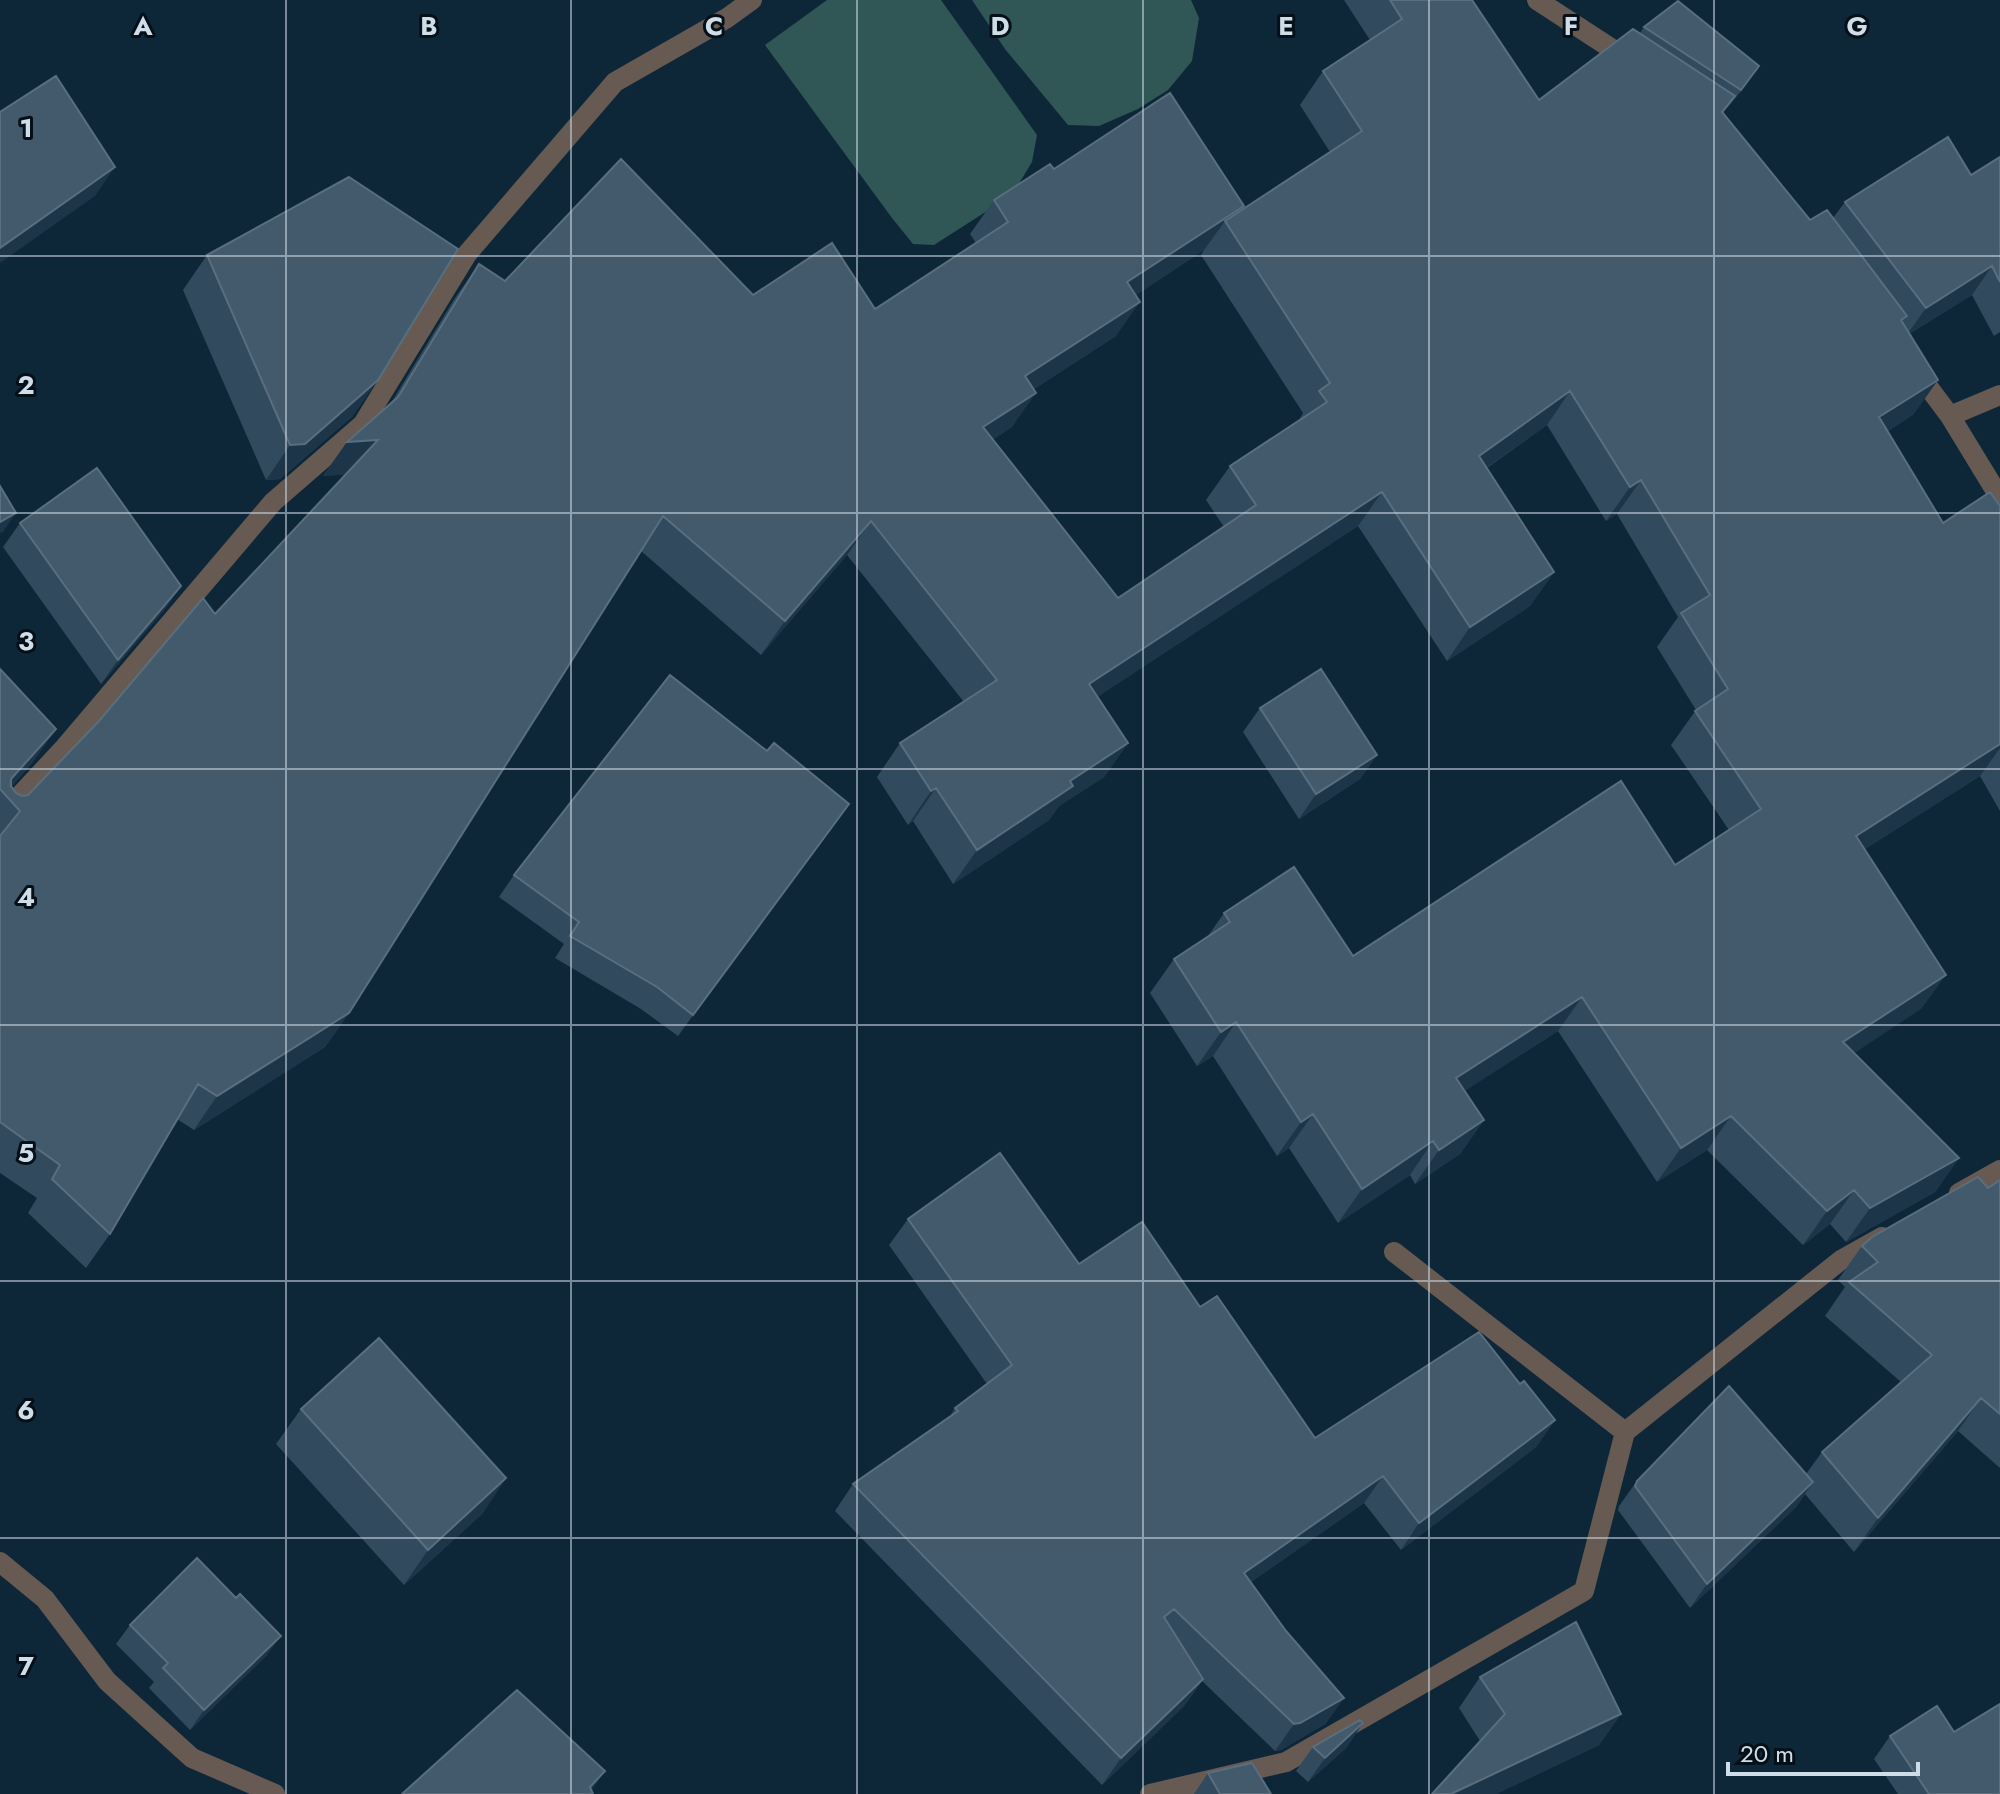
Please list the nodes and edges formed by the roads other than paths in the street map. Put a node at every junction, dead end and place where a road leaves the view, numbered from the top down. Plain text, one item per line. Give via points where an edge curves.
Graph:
1 (752, 0) edge
2 (1537, 0) edge
3 (1641, 68) edge
4 (1902, 353) edge
5 (2000, 395) edge
6 (1950, 416) junction
7 (2000, 498) edge
8 (0, 817) edge
9 (2000, 1170) edge
10 (1947, 1200) edge
11 (1894, 1230) edge
12 (1394, 1252) dead end
13 (1625, 1432) junction
14 (0, 1562) edge
15 (275, 1794) edge
16 (1150, 1794) edge

1 - 8 street via 615,82 467,254 363,424 273,502
2 - 3 street
4 - 6 street
5 - 6 street
6 - 7 street
9 - 10 street
11 - 13 street via 1841,1260
12 - 13 street
13 - 16 street via 1584,1591 1286,1762
14 - 15 street via 45,1599 107,1681 192,1758

